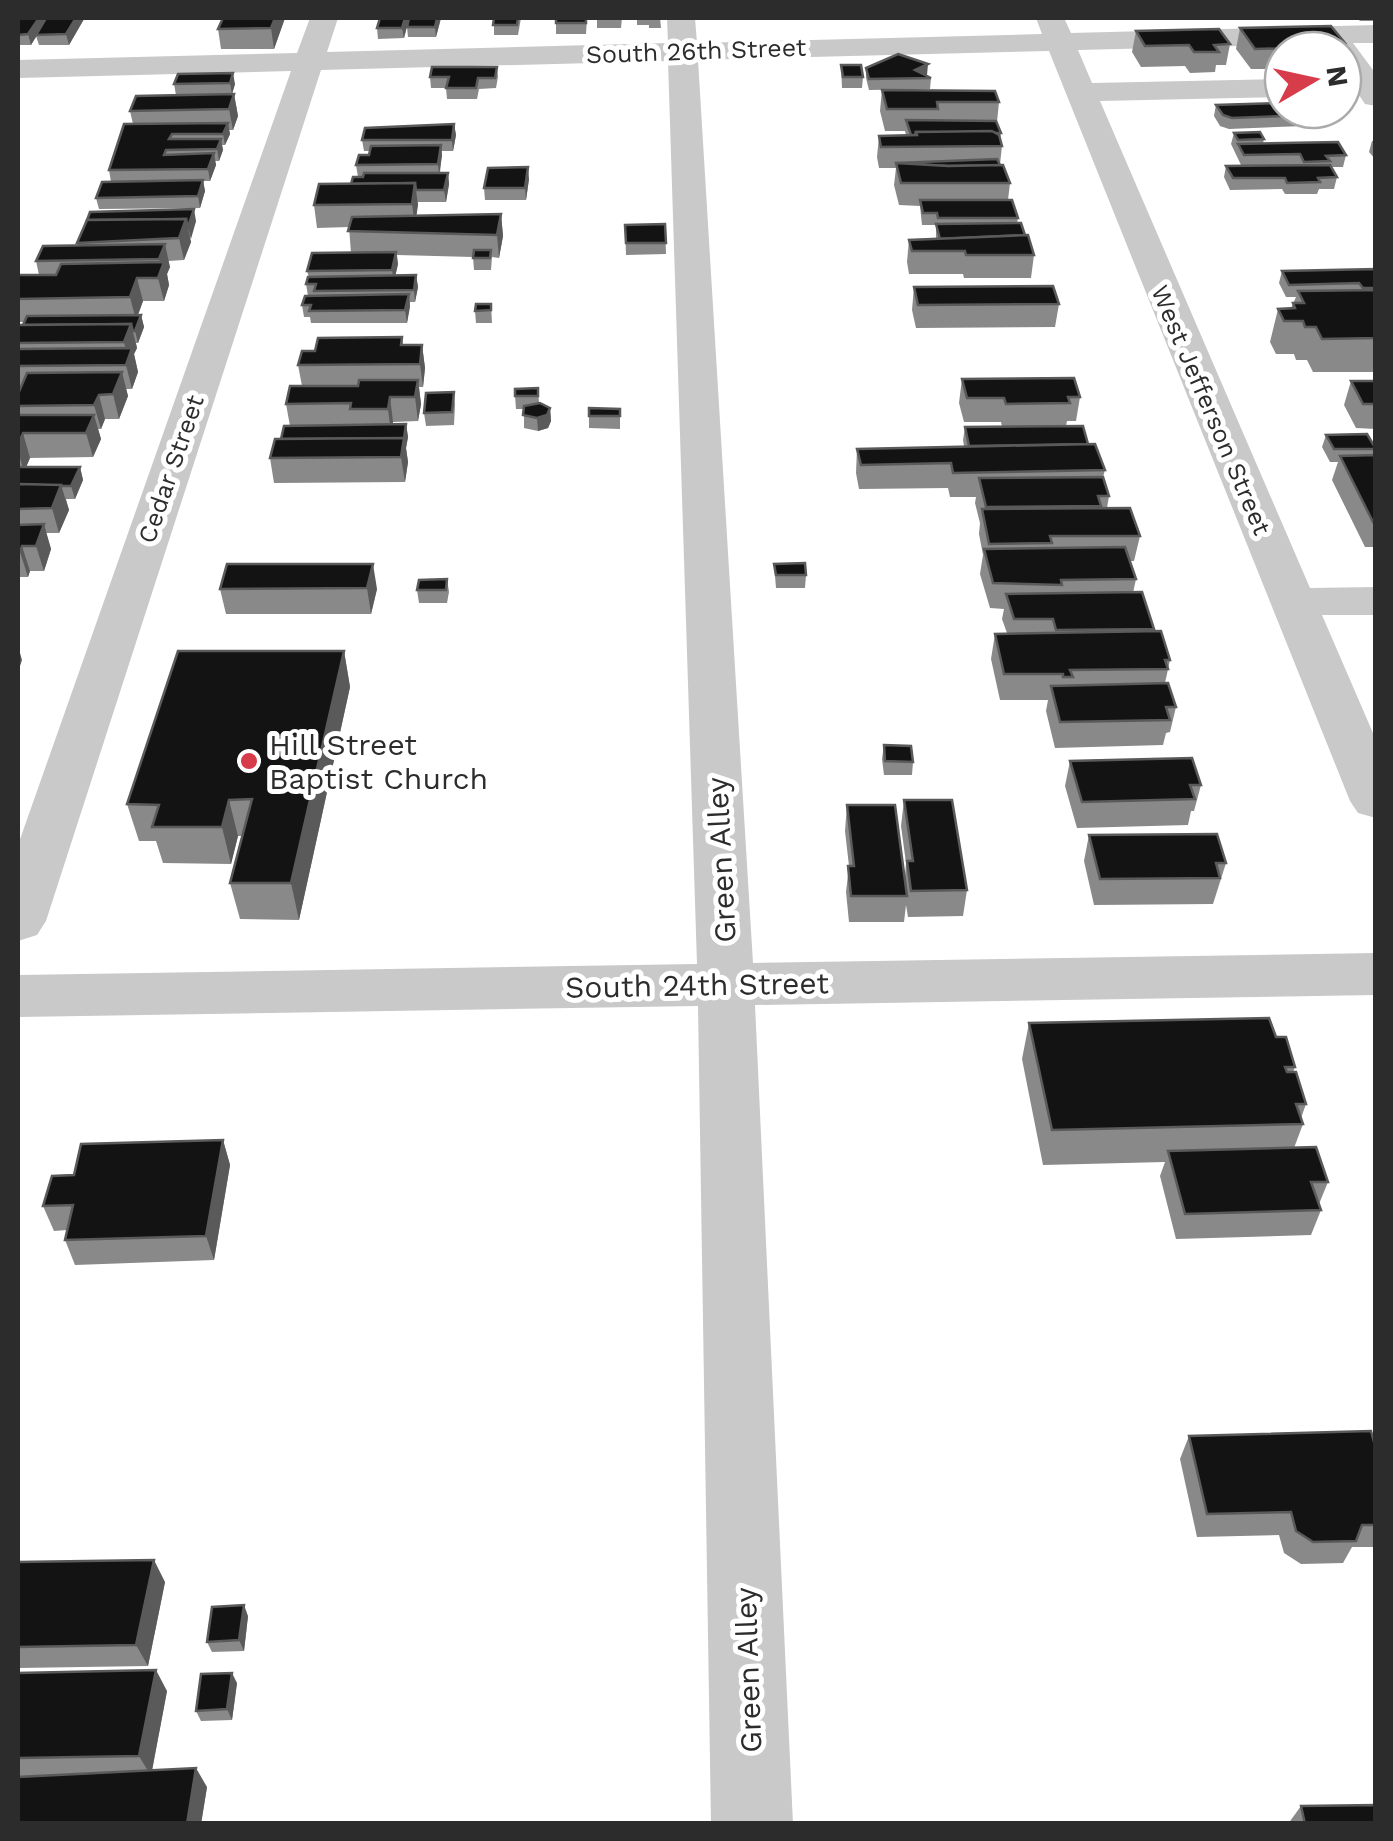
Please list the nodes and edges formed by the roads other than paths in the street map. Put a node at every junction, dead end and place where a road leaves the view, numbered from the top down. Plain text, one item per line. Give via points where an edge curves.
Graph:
1 (324, 18) edge
2 (1055, 30) edge
3 (216, 33) edge
4 (1263, 34) edge
5 (682, 35) edge
6 (310, 61) junction
7 (204, 64) junction
8 (18, 69) edge
9 (1263, 88) edge
10 (1081, 92) junction
11 (1376, 601) edge
12 (1292, 602) junction
13 (1376, 801) edge
14 (18, 921) edge
15 (1376, 974) edge
16 (726, 985) junction
17 (18, 996) edge
18 (752, 1824) edge

1 - 6 street, Cedar Street
2 - 4 street, South 26th Street
2 - 5 street, South 26th Street
2 - 10 street, West Jefferson Street
3 - 7 street
5 - 6 street, South 26th Street
5 - 16 street, Green Alley
6 - 7 street, South 26th Street
6 - 14 street, Cedar Street
7 - 8 street, South 26th Street
9 - 10 street
10 - 12 street, West Jefferson Street
11 - 12 street
12 - 13 street, West Jefferson Street
15 - 16 street, South 24th Street
16 - 17 street, South 24th Street
16 - 18 street, Green Alley

